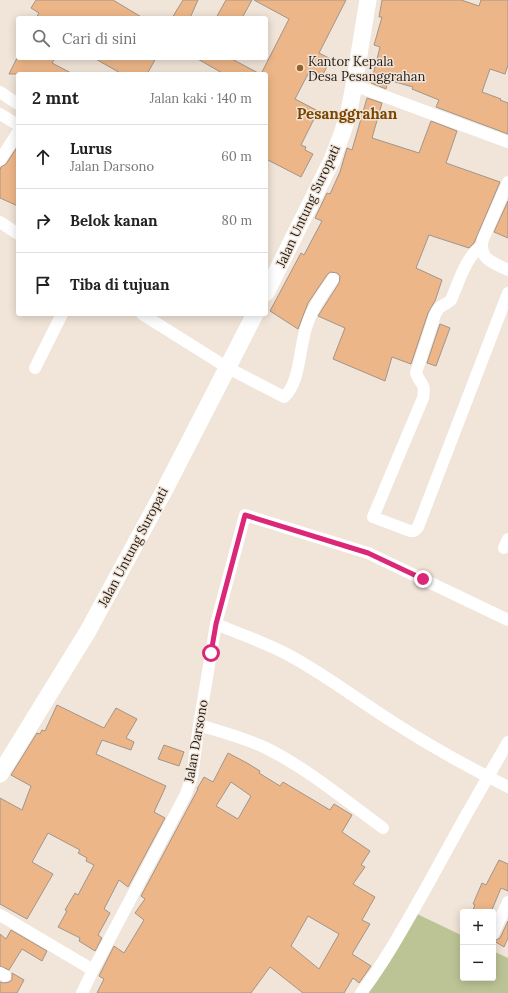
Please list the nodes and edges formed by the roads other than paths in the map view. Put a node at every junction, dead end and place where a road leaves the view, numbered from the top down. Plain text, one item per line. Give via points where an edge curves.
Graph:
1 (368, 0) edge
2 (354, 85) junction
3 (0, 92) edge
4 (16, 103) edge
5 (0, 114) edge
6 (16, 124) edge
7 (16, 135) edge
8 (508, 142) edge
9 (0, 160) edge
10 (508, 182) edge
11 (0, 222) edge
12 (16, 233) edge
13 (481, 247) junction
14 (508, 270) edge
15 (333, 279) dead end
16 (268, 288) edge
17 (508, 293) edge
18 (61, 316) edge
19 (145, 316) edge
20 (254, 316) edge
21 (35, 368) dead end
22 (228, 368) junction
23 (508, 620) edge
24 (216, 624) junction
25 (199, 724) junction
26 (508, 742) edge
27 (0, 774) edge
28 (488, 776) junction
29 (508, 787) edge
30 (383, 828) dead end
31 (508, 902) edge
32 (0, 915) edge
33 (496, 928) edge
34 (93, 970) junction
35 (82, 993) edge
36 (361, 993) edge

1 - 2 main road, Jalan Untung Suropati
2 - 8 street
2 - 16 main road, Jalan Untung Suropati via 349,111 332,160
3 - 4 street
5 - 6 street
7 - 9 street
10 - 13 street
11 - 12 street
13 - 14 street via 488,260
13 - 17 street via 475,250 468,262 451,300 437,309 416,373 424,387 423,398 372,517 410,531 418,527
15 - 22 street via 313,309 302,340 294,379 284,397
18 - 21 street
19 - 22 street
20 - 22 main road, Jalan Untung Suropati
22 - 27 main road, Jalan Untung Suropati via 88,632
23 - 24 street, Jalan Darsono via 368,553 245,515
24 - 25 street, Jalan Darsono
24 - 28 street via 293,657 396,724
25 - 30 street via 254,743 281,756
25 - 34 street, Jalan Darsono via 192,776 186,794
26 - 28 street
28 - 29 street
28 - 36 street via 399,936
31 - 33 street
32 - 34 street
34 - 35 street, Jalan Darsono

